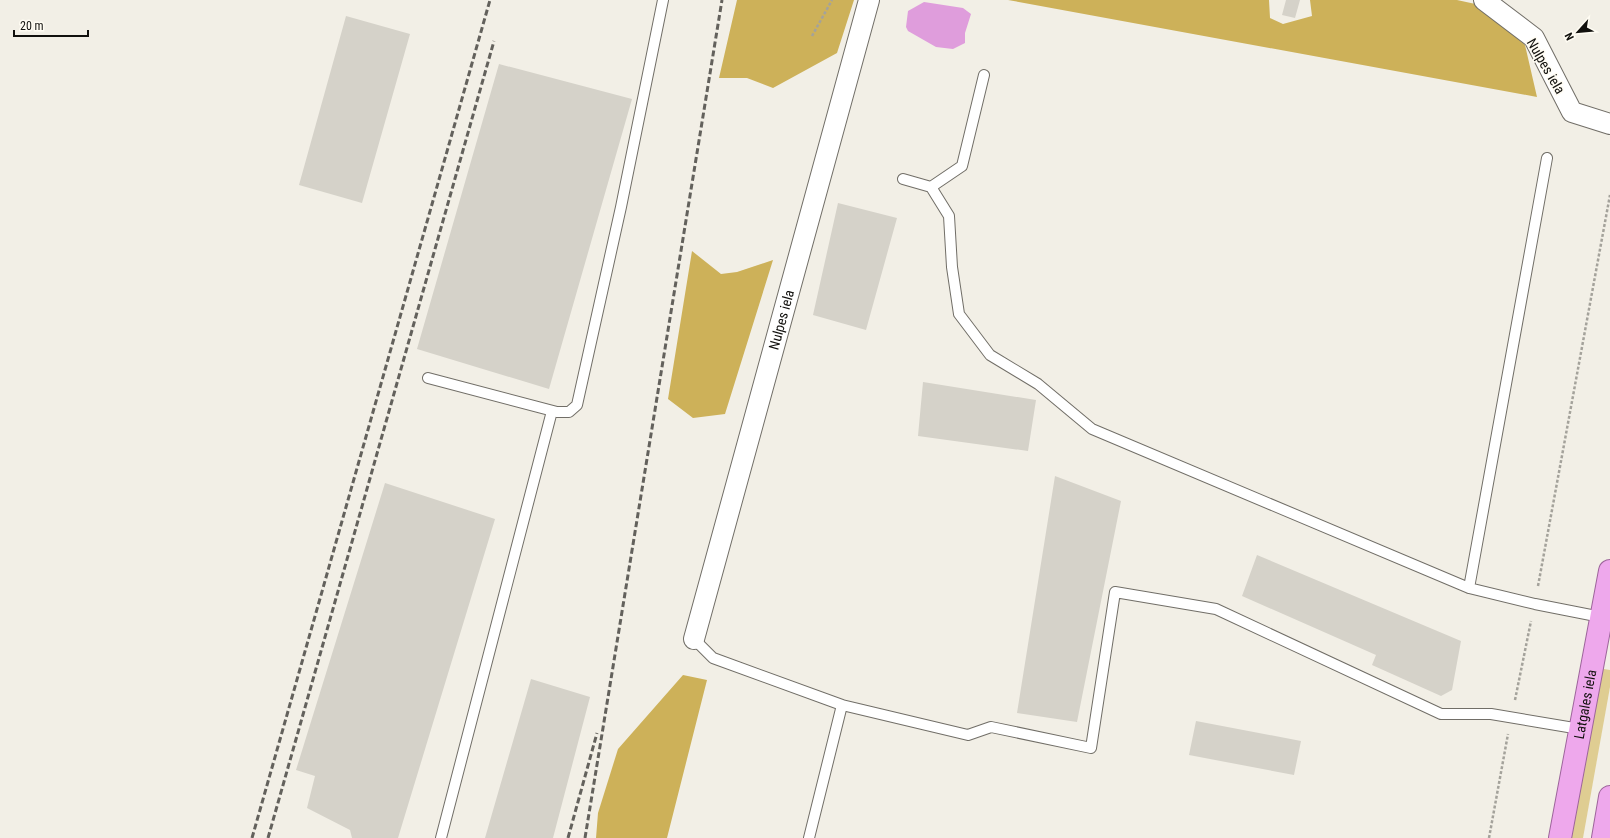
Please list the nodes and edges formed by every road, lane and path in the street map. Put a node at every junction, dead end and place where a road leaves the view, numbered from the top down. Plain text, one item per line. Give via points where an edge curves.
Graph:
1 (662, 0) edge
2 (832, 0) edge
3 (869, 0) edge
4 (1484, 0) edge
5 (812, 36) dead end
6 (984, 75) dead end
7 (1610, 124) edge
8 (1547, 158) dead end
9 (904, 179) dead end
10 (931, 187) junction
11 (1610, 195) edge
12 (428, 378) dead end
13 (552, 411) junction
14 (1610, 571) edge
15 (1469, 588) junction
16 (1535, 604) junction
17 (1601, 617) junction
18 (694, 639) joint
19 (1603, 645) edge
20 (842, 705) junction
21 (1512, 717) junction
22 (1580, 729) junction
23 (1610, 797) edge
24 (441, 838) edge
25 (809, 838) edge
26 (1489, 838) edge
27 (1560, 838) edge
28 (1603, 838) edge

1 - 13 lane via 621,207 577,405 569,412
2 - 5 path
3 - 18 street, Nulpes iela
4 - 7 street, Nulpes iela via 1534,38 1572,112
6 - 10 lane via 962,166
8 - 15 lane
9 - 10 lane
10 - 15 lane via 949,216 952,267 959,314 990,355 1038,384 1092,429
11 - 16 path
12 - 13 lane
13 - 24 lane
14 - 17 highway, Latgales iela
15 - 16 lane
16 - 17 lane
16 - 21 path
17 - 19 highway, Latgales iela
18 - 20 lane via 713,658
19 - 22 highway, Latgales iela
20 - 21 lane via 968,735 991,727 1091,748 1115,592 1216,609 1441,714 1491,714
20 - 25 lane
21 - 22 lane
21 - 26 path
22 - 27 highway, Latgales iela
23 - 28 highway

